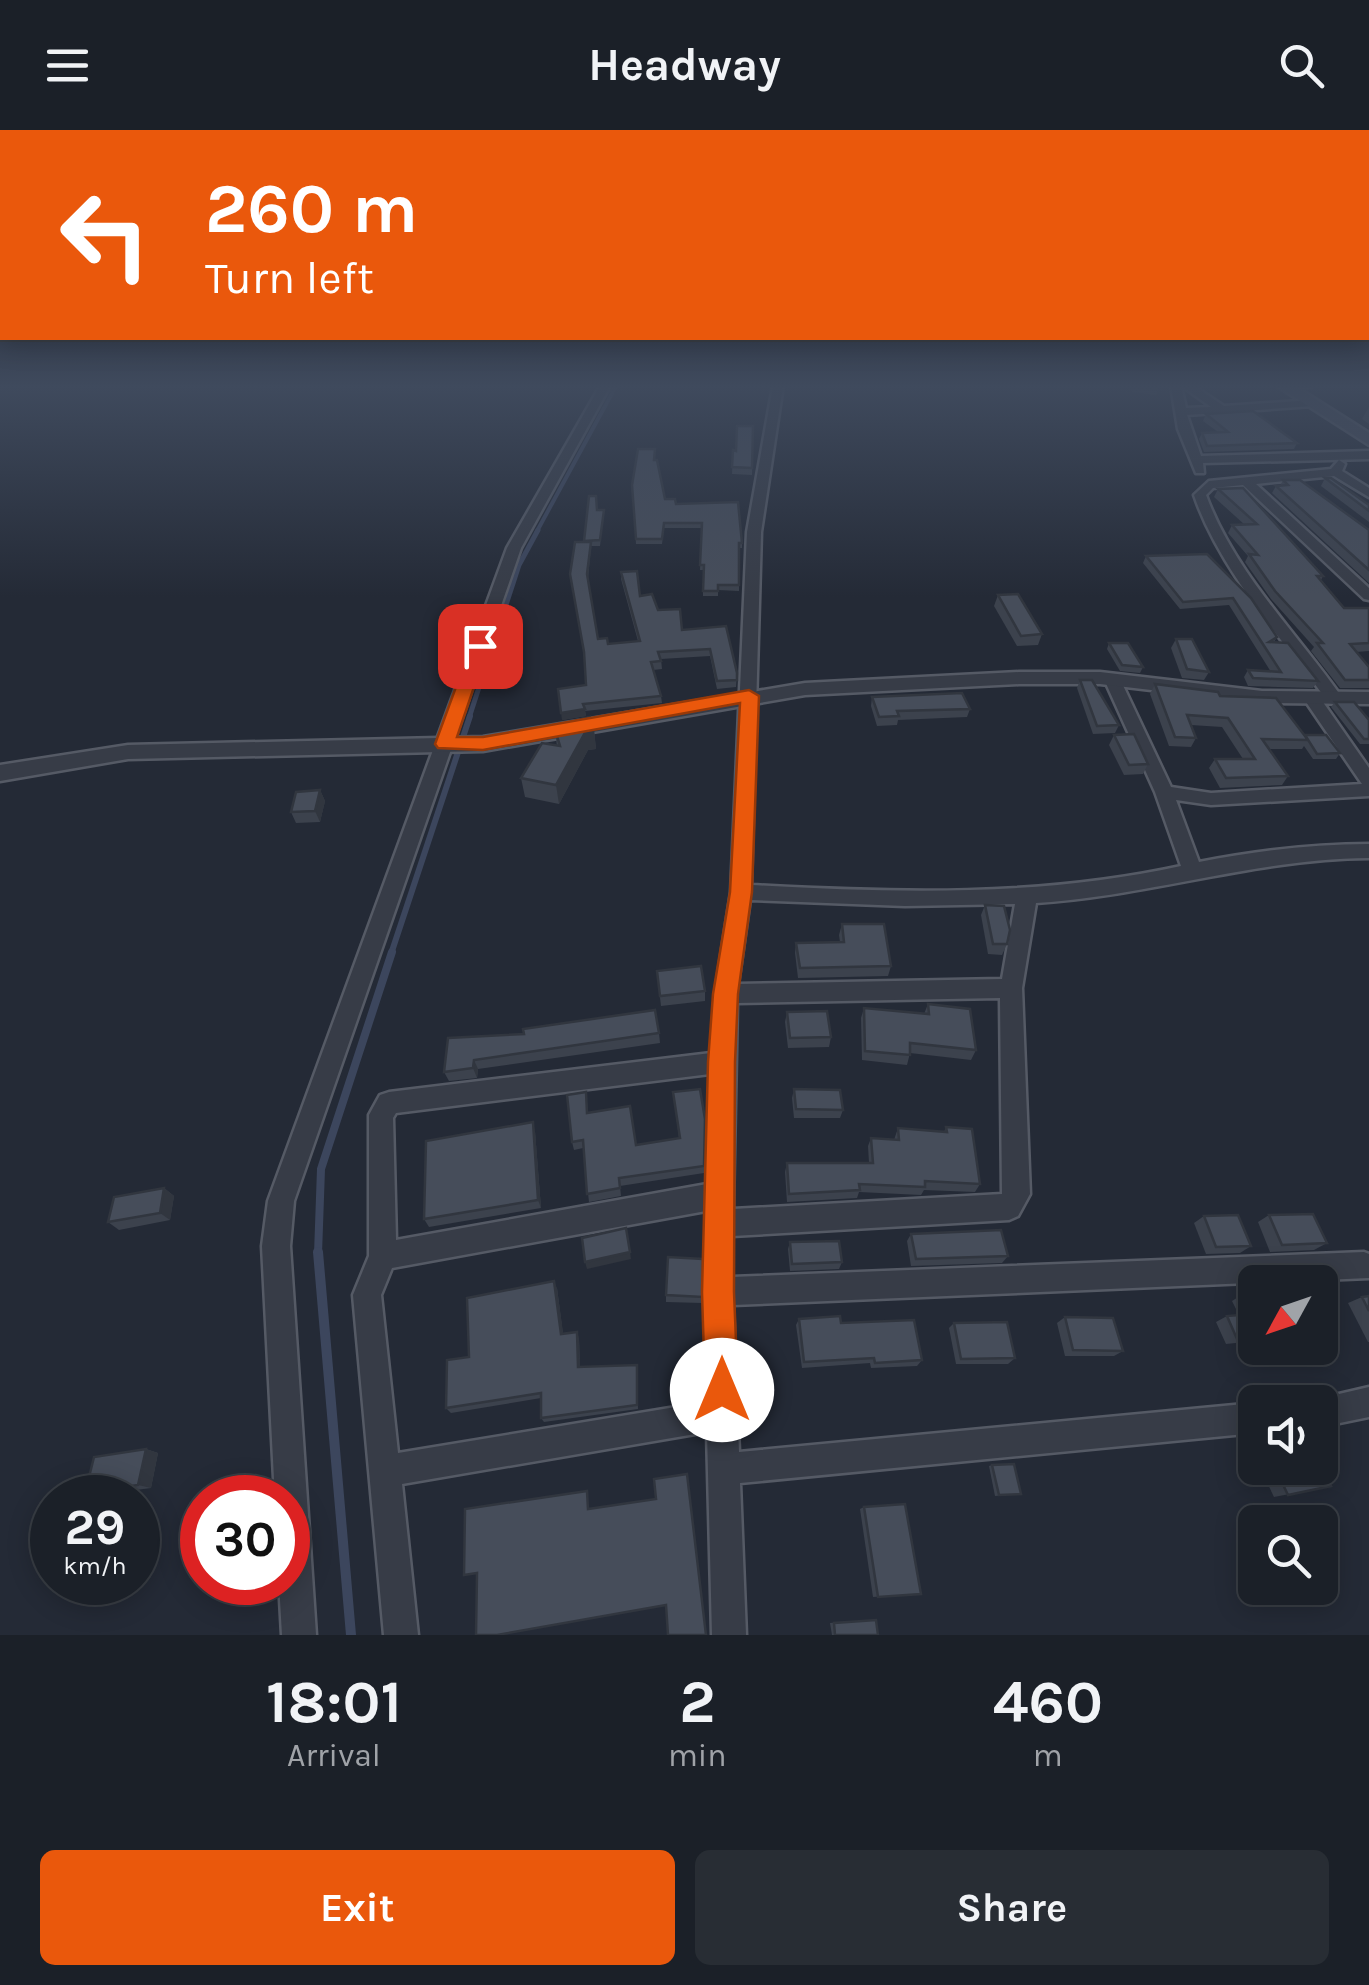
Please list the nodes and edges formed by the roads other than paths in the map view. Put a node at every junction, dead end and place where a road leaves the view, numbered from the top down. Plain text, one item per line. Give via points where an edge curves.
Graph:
1 (566, 456) edge
2 (767, 456) edge
3 (1193, 456) edge
4 (1332, 456) edge
5 (1341, 456) edge
6 (1194, 460) junction
7 (1336, 472) junction
8 (1295, 476) junction
9 (1246, 482) junction
10 (1209, 485) junction
11 (1310, 488) edge
12 (1369, 493) edge
13 (1369, 596) edge
14 (1112, 679) junction
15 (749, 696) junction
16 (1312, 698) junction
17 (1369, 698) edge
18 (1335, 699) junction
19 (452, 743) junction
20 (0, 772) edge
21 (1369, 782) edge
22 (1369, 790) edge
23 (1164, 792) junction
24 (1369, 851) edge
25 (1192, 872) junction
26 (741, 892) junction
27 (1026, 894) junction
28 (1011, 988) junction
29 (726, 994) junction
30 (722, 1062) junction
31 (720, 1195) junction
32 (719, 1223) junction
33 (382, 1256) junction
34 (1364, 1266) dead end
35 (718, 1292) junction
36 (1369, 1402) edge
37 (1338, 1408) edge
38 (720, 1414) junction
39 (1238, 1420) edge
40 (722, 1469) junction
41 (383, 1471) junction
42 (299, 1635) edge
43 (401, 1635) edge
44 (726, 1635) edge

1 - 19 street via 514,548
2 - 15 street via 752,554
3 - 6 street
4 - 6 street
5 - 7 street
6 - 10 street
7 - 8 street
7 - 12 street
8 - 9 street
8 - 11 street
9 - 10 street
9 - 13 street
10 - 18 street via 1201,490 1202,505
14 - 15 street via 1018,678
14 - 16 street
14 - 23 street
15 - 19 street via 483,744
15 - 26 street
16 - 18 street
16 - 21 street
17 - 18 street
19 - 20 street via 128,752
19 - 42 street via 281,1200 276,1246
22 - 23 street via 1212,799
23 - 25 street
24 - 25 street via 1306,852
25 - 27 street
26 - 27 street
26 - 29 street
27 - 28 street
28 - 29 street
28 - 32 street via 1017,1194 1009,1207
29 - 30 street
30 - 31 street
30 - 33 street via 389,1102 381,1115
31 - 32 street
31 - 33 street
32 - 35 street
33 - 41 street via 367,1295
34 - 35 street
35 - 38 street
36 - 37 street
38 - 40 street
38 - 41 street
39 - 40 street
40 - 44 street
41 - 43 street

